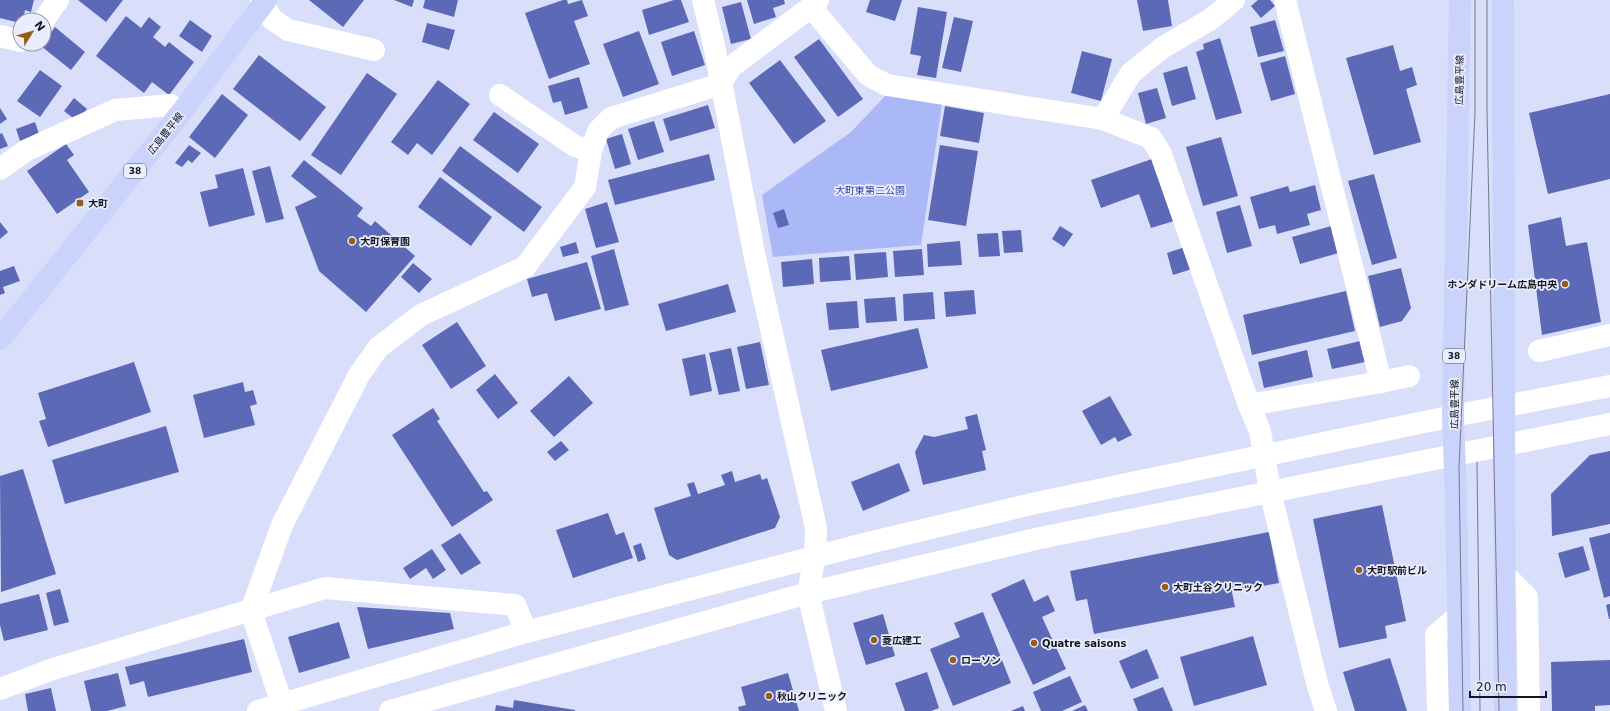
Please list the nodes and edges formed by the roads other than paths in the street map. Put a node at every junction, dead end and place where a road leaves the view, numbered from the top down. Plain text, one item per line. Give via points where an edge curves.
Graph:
1 (58, 0) edge
2 (703, 0) edge
3 (1234, 0) edge
4 (1285, 0) edge
5 (1460, 0) edge
6 (1503, 0) edge
7 (264, 1) edge
8 (815, 3) edge
9 (50, 12) edge
10 (0, 36) edge
11 (12, 38) edge
12 (374, 50) dead end
13 (721, 84) junction
14 (500, 95) dead end
15 (181, 113) junction
16 (1103, 119) junction
17 (591, 151) junction
18 (0, 169) edge
19 (1610, 335) edge
20 (0, 339) edge
21 (1539, 351) dead end
22 (1410, 376) dead end
23 (1381, 382) junction
24 (1610, 386) edge
25 (1249, 406) junction
26 (1505, 407) junction
27 (1453, 416) junction
28 (1610, 424) edge
29 (1505, 444) junction
30 (1454, 454) junction
31 (1264, 456) junction
32 (1270, 492) junction
33 (815, 556) junction
34 (1505, 575) junction
35 (808, 593) junction
36 (251, 611) junction
37 (1458, 616) junction
38 (526, 632) junction
39 (0, 689) edge
40 (282, 704) junction
41 (258, 711) edge
42 (390, 711) edge
43 (836, 711) edge
44 (1326, 711) edge
45 (1438, 711) edge
46 (1460, 711) edge
47 (1505, 711) edge
48 (1529, 711) edge

1 - 9 street
2 - 13 street
3 - 16 street via 1211,19 1162,48 1131,73
4 - 23 street
5 - 27 main road, 広島豊平線 / 38
6 - 26 main road
7 - 12 street via 272,19 288,30
7 - 15 main road, 広島豊平線 / 38
8 - 13 street via 731,67
8 - 16 street via 868,75 887,85
10 - 11 street
13 - 17 street via 611,118 598,131
13 - 33 street via 755,258 816,528
14 - 17 street via 575,146
15 - 18 street via 170,105 115,110 27,150
15 - 20 main road, 広島豊平線 / 38
16 - 25 street via 1151,138 1160,154
17 - 36 street via 585,187 525,267 421,315 378,348 359,374 282,525
19 - 21 street
22 - 23 street
23 - 25 street
24 - 26 street
25 - 31 street via 1260,431
26 - 27 street
26 - 29 main road
27 - 30 main road, 広島豊平線 / 38
27 - 31 street
28 - 29 street
29 - 30 street
29 - 34 main road
30 - 32 street
30 - 37 main road, 広島豊平線 / 38
31 - 32 street
31 - 33 street via 1036,503
32 - 35 street via 1040,538
32 - 44 street
33 - 35 street
33 - 38 street
34 - 47 main road
34 - 48 street via 1527,597
35 - 42 street
35 - 43 street
36 - 38 street via 325,588 515,605
36 - 39 street via 53,669
36 - 40 street
37 - 45 street via 1436,635
37 - 46 main road, 広島豊平線 / 38
38 - 40 street
40 - 41 street

